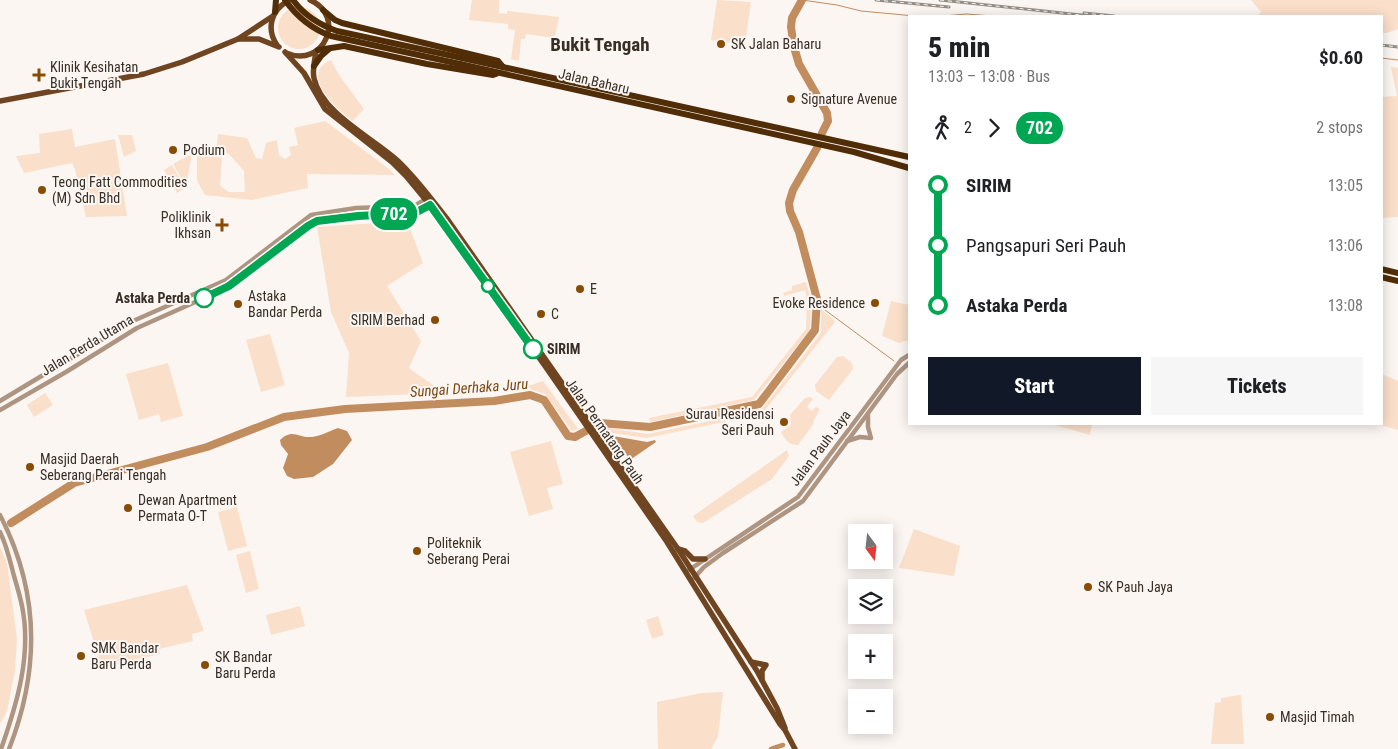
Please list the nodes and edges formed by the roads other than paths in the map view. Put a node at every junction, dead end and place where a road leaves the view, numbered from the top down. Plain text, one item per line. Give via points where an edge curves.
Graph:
1 (276, 0) edge
2 (285, 0) edge
3 (292, 0) edge
4 (310, 0) edge
5 (323, 10) junction
6 (274, 14) junction
7 (349, 25) junction
8 (238, 39) junction
9 (340, 46) junction
10 (279, 47) junction
11 (317, 50) junction
12 (285, 52) junction
13 (461, 61) junction
14 (314, 66) junction
15 (503, 70) junction
16 (0, 101) edge
17 (855, 150) junction
18 (908, 157) edge
19 (908, 168) edge
20 (426, 199) junction
21 (430, 205) junction
22 (1383, 269) edge
23 (1398, 273) edge
24 (1383, 277) edge
25 (1398, 281) edge
26 (908, 356) edge
27 (908, 364) edge
28 (0, 401) edge
29 (0, 410) edge
30 (868, 414) junction
31 (586, 420) junction
32 (598, 438) junction
33 (846, 442) junction
34 (1, 518) edge
35 (0, 532) edge
36 (678, 549) junction
37 (704, 559) junction
38 (688, 570) junction
39 (695, 576) junction
40 (691, 582) junction
41 (750, 662) junction
42 (763, 682) junction
43 (785, 730) junction
44 (1, 749) edge
45 (9, 749) edge
46 (795, 749) edge

1 - 6 highway
2 - 13 highway, Jalan Baharu, bridge via 301,19 331,36
3 - 6 main road via 282,4
3 - 13 highway, Jalan Baharu, bridge via 309,16 337,31
4 - 5 main road
5 - 7 highway via 335,20
5 - 11 main road, Jalan Permatang Pauh via 329,29 326,41
6 - 8 main road
6 - 10 main road via 272,34
7 - 9 highway via 341,34
7 - 15 highway via 498,61
8 - 10 main road via 259,39
8 - 16 main road via 144,74
9 - 11 highway
9 - 14 highway via 326,52
9 - 15 highway via 459,70 493,75
10 - 12 main road, Jalan Permatang Pauh
11 - 12 main road via 299,56
11 - 14 main road, Jalan Permatang Pauh
12 - 20 main road, Jalan Permatang Pauh via 304,73 325,109 392,162
13 - 15 highway, Jalan Baharu
14 - 31 main road, Jalan Permatang Pauh via 315,82 322,97 398,161 426,192
15 - 17 highway, Jalan Baharu
17 - 18 highway
17 - 19 highway, Jalan Baharu
20 - 21 main road, Jalan Permatang Pauh
20 - 28 street, Jalan Perda Utama via 410,207 356,208 311,215 226,280 133,320
21 - 29 street, Jalan Perda Utama via 410,214 358,216 312,223 229,286 137,328
21 - 31 main road, Jalan Permatang Pauh
22 - 23 highway
24 - 25 highway
26 - 37 street, Jalan Pauh Jaya via 901,360 798,497
27 - 30 street, Jalan Pauh Jaya
30 - 33 street, Jalan Pauh Jaya
30 - 33 street via 872,438 860,437
31 - 32 main road, Jalan Permatang Pauh
32 - 36 main road, Jalan Permatang Pauh
32 - 38 main road, Jalan Permatang Pauh
33 - 39 street, Jalan Pauh Jaya via 801,503
34 - 45 street via 18,558 27,591 32,644 24,704
35 - 44 street via 22,607 25,643 21,680
36 - 37 main road via 693,558
36 - 38 main road, Jalan Permatang Pauh
37 - 38 street, Jalan Pauh Jaya
38 - 39 main road, Jalan Permatang Pauh
38 - 40 main road, Jalan Permatang Pauh
39 - 40 street, Jalan Pauh Jaya
39 - 41 main road, Jalan Permatang Pauh
40 - 43 main road, Jalan Permatang Pauh
41 - 42 main road, Jalan Permatang Pauh
41 - 42 main road via 766,665 762,671
42 - 43 main road, Jalan Permatang Pauh
43 - 46 main road, Jalan Permatang Pauh

